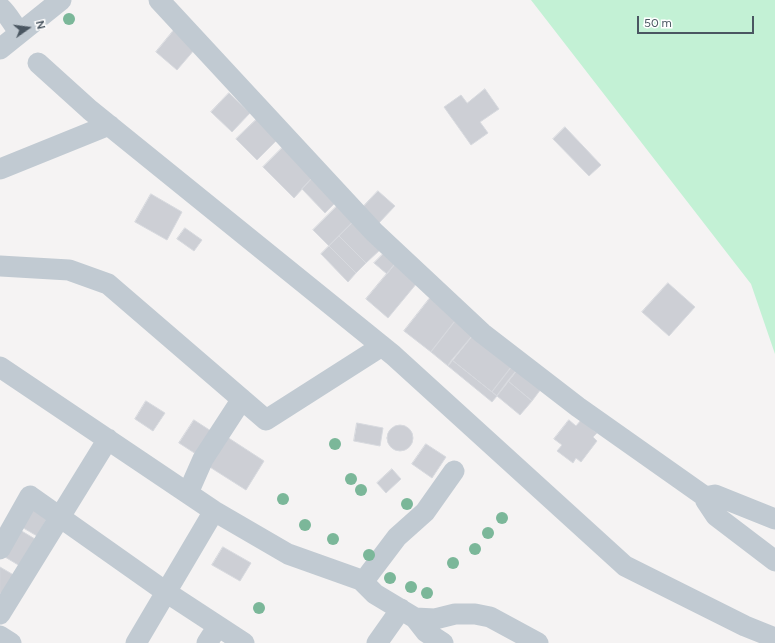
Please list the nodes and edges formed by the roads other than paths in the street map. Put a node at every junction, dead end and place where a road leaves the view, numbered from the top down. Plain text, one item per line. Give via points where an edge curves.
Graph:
1 (61, 0) edge
2 (159, 0) edge
3 (0, 7) edge
4 (19, 32) junction
5 (0, 49) edge
6 (38, 63) dead end
7 (109, 125) junction
8 (0, 169) edge
9 (0, 266) edge
10 (382, 346) junction
11 (0, 367) edge
12 (242, 399) junction
13 (108, 439) junction
14 (454, 471) dead end
15 (188, 493) junction
16 (707, 498) junction
17 (214, 511) junction
18 (60, 517) junction
19 (775, 519) edge
20 (0, 549) edge
21 (775, 561) edge
22 (363, 582) junction
23 (166, 592) junction
24 (0, 614) edge
25 (408, 614) junction
26 (213, 635) edge
27 (0, 636) edge
28 (775, 638) edge
29 (11, 643) edge
30 (136, 643) edge
31 (244, 643) edge
32 (378, 643) edge
33 (443, 643) edge
34 (538, 643) edge

1 - 4 lane
2 - 16 lane via 374,232 482,333 578,407
3 - 4 lane via 10,16
4 - 5 lane
6 - 7 lane
7 - 8 lane
7 - 10 lane
9 - 12 lane via 69,270 108,284
10 - 12 lane via 266,420
10 - 28 lane via 625,566 745,626
11 - 13 lane
12 - 15 lane via 203,458
13 - 15 lane
13 - 18 lane
14 - 22 lane via 425,512 397,537
15 - 17 lane
16 - 19 lane via 722,498
16 - 21 lane via 707,505 716,516
17 - 22 lane via 288,554 345,573
17 - 23 lane
18 - 20 lane via 30,496
18 - 23 lane
18 - 24 lane
22 - 25 lane via 375,594
23 - 26 lane
23 - 30 lane
25 - 32 lane
25 - 33 lane via 426,632
25 - 34 lane via 435,619 455,614 490,617
26 - 31 lane
27 - 29 lane

